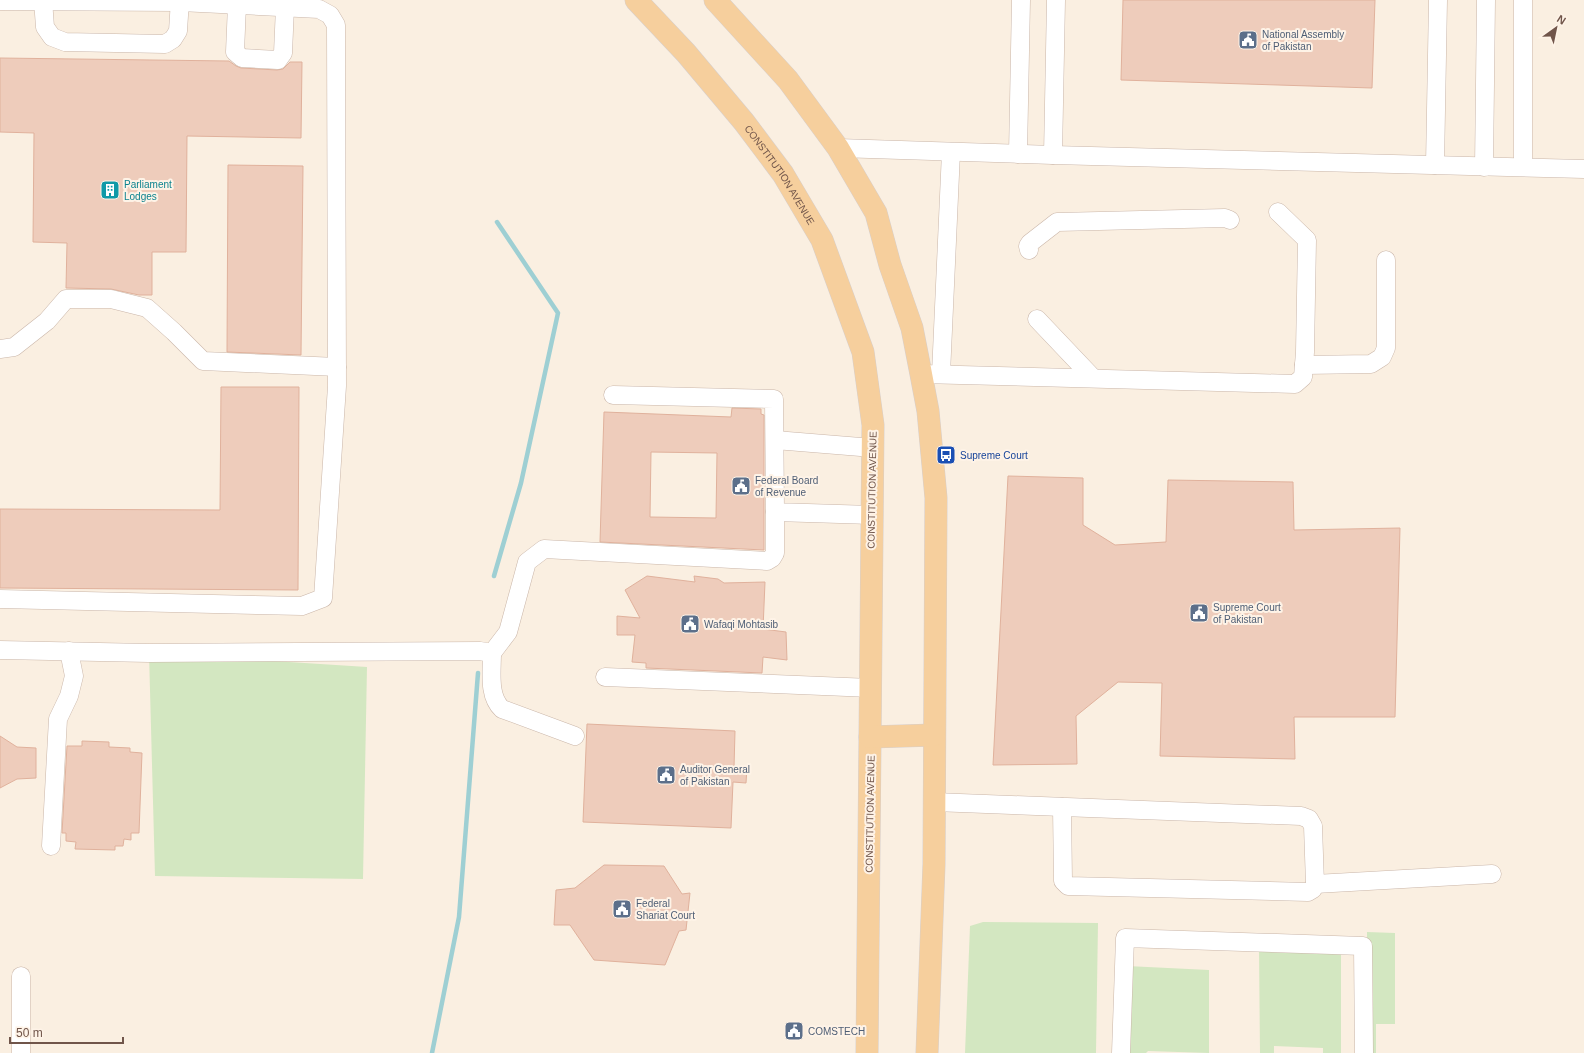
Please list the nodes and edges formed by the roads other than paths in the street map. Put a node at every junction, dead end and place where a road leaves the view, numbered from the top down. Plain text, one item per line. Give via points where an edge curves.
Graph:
1 (43, 0) edge
2 (636, 0) edge
3 (716, 0) edge
4 (1021, 0) edge
5 (1056, 0) edge
6 (1438, 0) edge
7 (1486, 0) edge
8 (1523, 0) edge
9 (0, 1) edge
10 (180, 1) edge
11 (237, 5) junction
12 (285, 7) junction
13 (838, 148) junction
14 (951, 152) junction
15 (1018, 154) junction
16 (1053, 156) junction
17 (1435, 165) junction
18 (1484, 167) junction
19 (1523, 168) junction
20 (1584, 169) edge
21 (1278, 212) dead end
22 (1230, 220) dead end
23 (1029, 250) dead end
24 (1386, 260) dead end
25 (1037, 319) dead end
26 (0, 349) edge
27 (1304, 365) junction
28 (337, 367) junction
29 (931, 374) junction
30 (1093, 378) junction
31 (613, 395) dead end
32 (775, 440) junction
33 (873, 448) junction
34 (775, 512) junction
35 (872, 516) junction
36 (0, 599) edge
37 (0, 650) edge
38 (69, 651) junction
39 (492, 653) junction
40 (605, 677) dead end
41 (871, 688) junction
42 (934, 735) junction
43 (575, 736) dead end
44 (870, 737) junction
45 (934, 802) junction
46 (1062, 807) junction
47 (51, 846) dead end
48 (1492, 874) dead end
49 (1315, 884) junction
50 (21, 976) dead end
51 (21, 1053) edge
52 (867, 1053) edge
53 (927, 1053) edge
54 (1121, 1053) edge
55 (1364, 1053) edge

1 - 9 street
1 - 10 street
1 - 10 street via 45,27 52,37 65,42 164,44 173,39 178,31
2 - 33 main road, CONSTITUTION AVENUE via 686,53 744,122 783,174 822,240 863,352 873,425
3 - 13 main road via 788,80
4 - 15 street
5 - 16 street
6 - 17 street
7 - 18 street
8 - 19 street
10 - 11 street
11 - 12 street
11 - 12 street via 235,52 242,58 278,60 283,53
12 - 28 street via 319,9 330,15 336,25
13 - 14 street
13 - 29 main road via 876,213 890,265
14 - 15 street
14 - 29 street
15 - 16 street
16 - 17 street
17 - 18 street
18 - 19 street
19 - 20 street
21 - 27 street via 1307,240
22 - 23 street via 1225,218 1057,222 1030,243
24 - 27 street via 1386,348 1382,357 1371,364
25 - 30 street
26 - 28 street via 14,347 47,321 66,300 111,299 146,308 203,362
27 - 30 street via 1303,377 1295,384
28 - 36 street via 323,598 302,606
29 - 30 street
29 - 42 main road via 928,411 936,498
31 - 32 street via 774,399
32 - 33 street
32 - 34 street
33 - 35 main road, CONSTITUTION AVENUE
34 - 35 street
34 - 39 street via 775,553 767,561 544,549 527,562 508,632
35 - 41 main road, CONSTITUTION AVENUE
37 - 38 street
38 - 39 street
38 - 47 street via 74,676 70,696 58,719
39 - 43 street via 492,692 496,703 502,709
40 - 41 street
41 - 44 main road, CONSTITUTION AVENUE
42 - 44 main road
42 - 45 main road
44 - 52 main road, CONSTITUTION AVENUE
45 - 46 street
45 - 53 main road
46 - 49 street via 1301,816 1309,819 1313,826
46 - 49 street via 1063,881 1068,886 1308,892
48 - 49 street
50 - 51 street
54 - 55 street via 1125,938 1363,946

